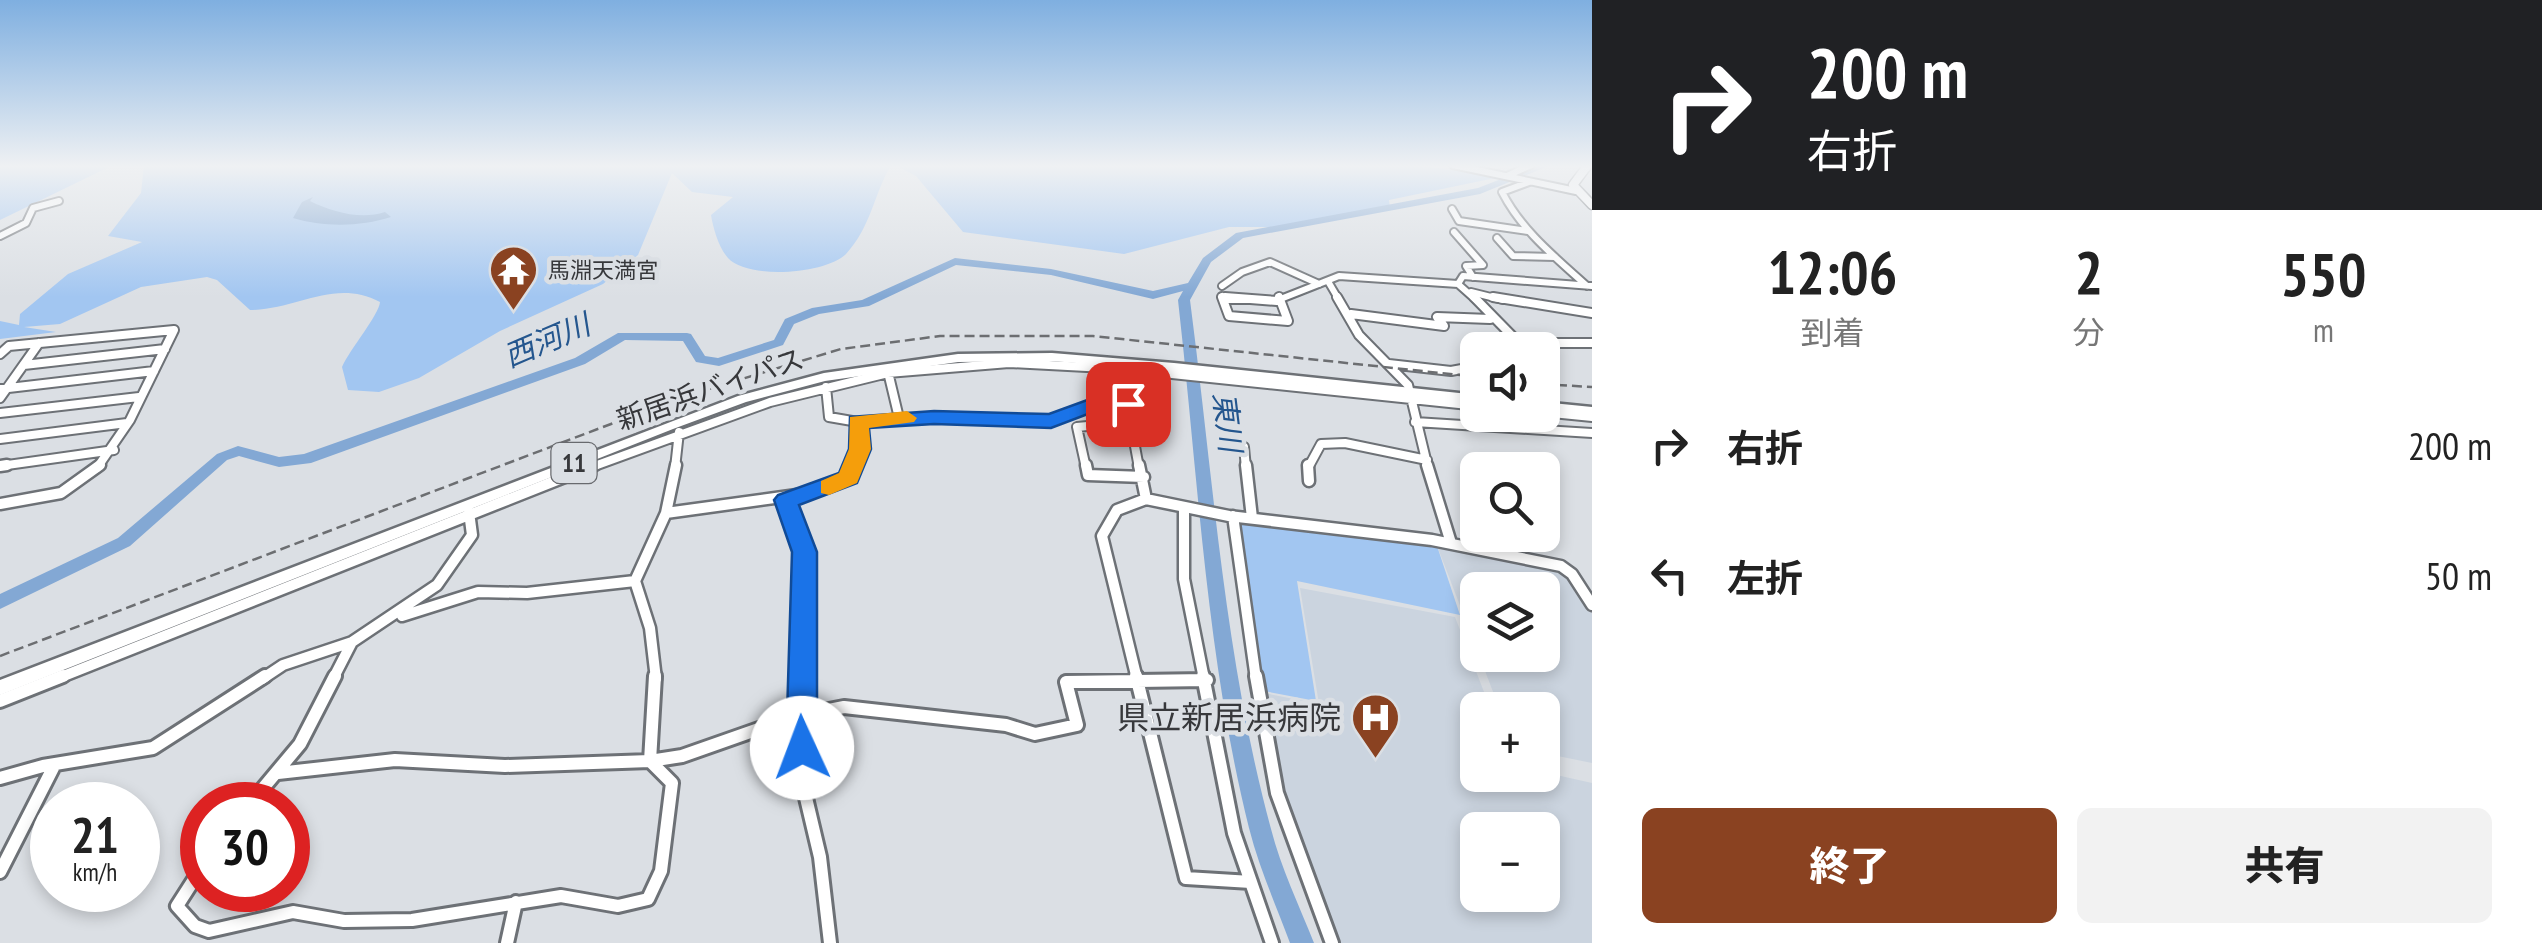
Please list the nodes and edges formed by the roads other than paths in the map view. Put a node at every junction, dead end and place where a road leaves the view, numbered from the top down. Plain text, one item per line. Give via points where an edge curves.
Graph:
1 (33, 209) edge
2 (1452, 209) dead end
3 (1513, 209) edge
4 (1528, 231) junction
5 (1454, 232) dead end
6 (0, 236) edge
7 (1497, 238) dead end
8 (1556, 257) junction
9 (1473, 277) junction
10 (1330, 283) junction
11 (1318, 284) junction
12 (1458, 284) junction
13 (1222, 286) dead end
14 (1590, 288) edge
15 (1472, 292) junction
16 (1277, 301) junction
17 (1592, 313) edge
18 (1351, 314) junction
19 (1490, 320) junction
20 (1502, 332) edge
21 (39, 343) junction
22 (1592, 343) edge
23 (1560, 345) edge
24 (165, 349) junction
25 (0, 354) edge
26 (1390, 364) junction
27 (24, 365) junction
28 (887, 369) junction
29 (1124, 369) junction
30 (1460, 369) edge
31 (1174, 370) junction
32 (154, 371) junction
33 (826, 387) junction
34 (4, 389) edge
35 (1411, 396) junction
36 (142, 397) junction
37 (0, 398) edge
38 (1460, 400) edge
39 (1128, 404) junction
40 (1560, 410) edge
41 (0, 413) edge
42 (1592, 413) edge
43 (899, 418) junction
44 (858, 422) junction
45 (1130, 422) junction
46 (1415, 422) junction
47 (127, 423) junction
48 (679, 432) junction
49 (1592, 434) edge
50 (0, 439) edge
51 (1244, 447) dead end
52 (114, 450) junction
53 (1426, 460) junction
54 (0, 466) edge
55 (1144, 477) junction
56 (1309, 481) dead end
57 (1146, 499) junction
58 (786, 500) junction
59 (0, 504) edge
60 (1187, 509) junction
61 (468, 511) junction
62 (666, 512) junction
63 (1231, 516) junction
64 (1252, 518) junction
65 (1451, 543) junction
66 (635, 581) junction
67 (1592, 604) edge
68 (394, 616) junction
69 (352, 642) junction
70 (1207, 680) junction
71 (1136, 682) junction
72 (0, 688) edge
73 (0, 701) edge
74 (801, 716) junction
75 (650, 762) junction
76 (55, 764) junction
77 (278, 773) junction
78 (0, 778) edge
79 (270, 782) edge
80 (0, 872) edge
81 (1251, 882) junction
82 (516, 902) junction
83 (182, 912) edge
84 (293, 912) edge
85 (293, 912) edge
86 (507, 943) edge
87 (830, 943) edge
88 (1272, 943) edge
89 (1332, 943) edge

1 - 6 street via 26,222
2 - 4 street via 1459,221
3 - 4 street
4 - 8 street
5 - 9 street via 1483,265 1466,266
7 - 8 street via 1513,256
8 - 14 street
9 - 12 street via 1459,277
9 - 14 street
10 - 11 street
10 - 12 street via 1353,276
10 - 18 street
11 - 13 street via 1270,262
11 - 16 street
12 - 15 street
15 - 17 street
15 - 19 street
16 - 16 street via 1258,300 1222,297 1229,316 1288,320
18 - 19 street via 1444,326 1437,317
18 - 26 street via 1359,335
19 - 20 street
21 - 24 street via 174,330
21 - 25 street via 9,346
21 - 27 street
22 - 23 street
24 - 27 street
24 - 32 street
26 - 30 street
26 - 35 street
27 - 34 street
28 - 29 street via 1009,363
28 - 31 highway, 新居浜バイパス / 11 via 958,358 1052,357
28 - 33 street
28 - 43 street
28 - 61 highway, 新居浜バイパス / 11 via 742,399
29 - 31 street
29 - 39 street
31 - 35 highway, 新居浜バイパス / 11
32 - 34 street
32 - 36 street
33 - 44 street via 829,417
33 - 48 street
34 - 37 street
35 - 38 highway, 新居浜バイパス / 11
35 - 46 street
36 - 41 street
36 - 47 street
39 - 43 street via 1090,405 1051,421
39 - 45 street via 1135,406
40 - 42 highway
43 - 44 street
44 - 58 street via 860,449 849,478
45 - 55 street
45 - 55 street via 1077,427 1088,475
46 - 49 street
46 - 53 street
47 - 50 street
47 - 52 street
48 - 61 street
48 - 62 street
51 - 64 street
52 - 54 street
52 - 59 street via 94,475 64,493
53 - 56 street via 1320,444 1308,464
53 - 65 street
55 - 57 street
57 - 60 street
57 - 71 street via 1108,516 1102,536
58 - 62 street
58 - 74 street via 805,552
60 - 63 street
60 - 70 street via 1184,579
61 - 68 street via 472,535 446,573
61 - 72 highway, 新居浜バイパス / 11
61 - 73 street
62 - 66 street
63 - 64 street
63 - 89 street via 1277,793
64 - 65 street
65 - 67 street via 1561,566
66 - 68 street via 478,592
66 - 75 street via 656,680
68 - 69 street
69 - 76 street via 283,664 153,748
69 - 77 street
70 - 71 street
70 - 81 street via 1234,833
71 - 74 street via 1066,682 1076,725 1035,734 862,706
71 - 81 street via 1186,878
74 - 75 street
74 - 87 street via 802,781
75 - 77 street via 505,766 394,760
75 - 82 street via 672,783 661,871 648,898 618,906 561,896
76 - 78 street
76 - 80 street
77 - 79 street
81 - 88 street
82 - 85 street via 412,920 344,921
82 - 86 street
83 - 84 street via 209,931

